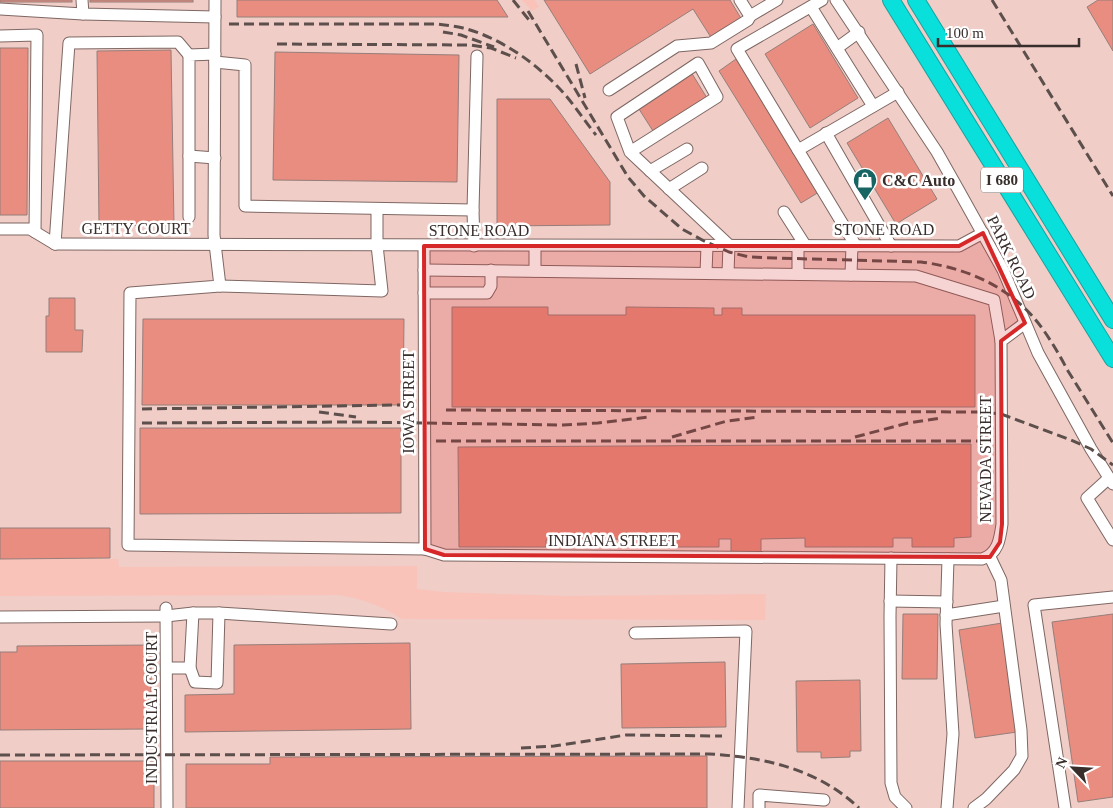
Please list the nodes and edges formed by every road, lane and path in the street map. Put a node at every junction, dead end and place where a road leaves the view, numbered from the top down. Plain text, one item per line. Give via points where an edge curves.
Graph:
1 (82, 0) edge
2 (215, 0) edge
3 (740, 0) edge
4 (776, 0) edge
5 (822, 0) edge
6 (836, 0) edge
7 (892, 0) edge
8 (916, 0) edge
9 (811, 7) junction
10 (0, 9) edge
11 (82, 14) junction
12 (750, 16) junction
13 (215, 17) junction
14 (859, 32) junction
15 (0, 36) edge
16 (837, 48) junction
17 (189, 55) junction
18 (477, 56) dead end
19 (215, 58) junction
20 (609, 90) dead end
21 (898, 92) junction
22 (873, 106) junction
23 (826, 133) junction
24 (687, 149) dead end
25 (798, 150) junction
26 (630, 152) junction
27 (189, 156) junction
28 (215, 158) junction
29 (702, 168) dead end
30 (650, 171) junction
31 (669, 189) junction
32 (378, 209) junction
33 (473, 210) junction
34 (784, 212) dead end
35 (189, 218) dead end
36 (0, 229) edge
37 (35, 232) junction
38 (983, 233) junction
39 (55, 244) junction
40 (216, 245) junction
41 (729, 245) junction
42 (801, 245) junction
43 (378, 246) junction
44 (424, 246) junction
45 (474, 246) junction
46 (535, 246) junction
47 (707, 246) junction
48 (854, 246) junction
49 (891, 246) junction
50 (424, 270) junction
51 (491, 270) junction
52 (535, 271) junction
53 (706, 273) junction
54 (728, 273) junction
55 (798, 274) junction
56 (851, 275) junction
57 (220, 286) junction
58 (424, 293) junction
59 (1113, 320) edge
60 (1025, 323) junction
61 (1001, 341) junction
62 (1113, 360) edge
63 (1111, 481) edge
64 (1113, 540) edge
65 (429, 551) junction
66 (990, 556) junction
67 (891, 558) junction
68 (948, 559) junction
69 (1113, 597) edge
70 (890, 601) junction
71 (947, 602) junction
72 (1004, 606) junction
73 (166, 612) junction
74 (193, 613) junction
75 (219, 613) junction
76 (946, 615) junction
77 (0, 616) edge
78 (391, 624) dead end
79 (635, 633) dead end
80 (167, 668) junction
81 (190, 668) junction
82 (738, 795) junction
83 (759, 795) junction
84 (824, 800) dead end
85 (167, 808) edge
86 (738, 808) edge
87 (759, 808) edge
88 (906, 808) edge
89 (947, 808) edge
90 (974, 808) edge
91 (1065, 808) edge

1 - 11 street
2 - 13 street
3 - 12 street
4 - 12 street
5 - 9 street
6 - 14 street, PARK ROAD
7 - 62 highway, I 680
8 - 59 highway, I 680
9 - 16 street
9 - 25 street via 737,49
10 - 11 street
11 - 13 street
12 - 20 street via 711,43 677,46
13 - 19 street
14 - 16 street
14 - 21 street, PARK ROAD
15 - 37 street via 37,35
16 - 22 street
17 - 19 street
17 - 27 street
17 - 39 street via 178,42 69,43
18 - 33 street
19 - 28 street
19 - 32 street via 245,65 245,206
21 - 22 street
21 - 38 street, PARK ROAD
22 - 23 street
23 - 25 street
23 - 49 street
24 - 30 street
25 - 48 street
26 - 26 street via 617,117 698,63 717,97
26 - 30 street
27 - 28 street
27 - 35 street
28 - 40 street
29 - 31 street
30 - 31 street
31 - 41 street
32 - 33 street
32 - 43 street
33 - 45 street
34 - 42 street
36 - 37 street via 30,229
37 - 39 street
38 - 49 street, STONE ROAD via 959,246
38 - 60 street, PARK ROAD
39 - 40 street, GETTY COURT
40 - 43 street, STONE ROAD
40 - 57 street
41 - 42 street, STONE ROAD
41 - 47 street, STONE ROAD
41 - 54 street
42 - 48 street, STONE ROAD
42 - 55 street
43 - 44 street, STONE ROAD
43 - 57 street via 382,291
44 - 45 street, STONE ROAD
44 - 50 street, IOWA STREET
45 - 46 street, STONE ROAD
46 - 47 street, STONE ROAD
46 - 52 street
47 - 53 street
48 - 49 street, STONE ROAD
48 - 56 street
50 - 51 street
50 - 58 street, IOWA STREET
51 - 52 street
51 - 58 street via 492,286 487,293
52 - 53 street
53 - 54 street
54 - 55 street
55 - 56 street
56 - 61 street, NEVADA STREET via 916,276 994,300
57 - 65 street, INDIANA STREET via 130,293 128,545
58 - 65 street, IOWA STREET
60 - 61 street
60 - 63 street, PARK ROAD via 1051,378
61 - 66 street, NEVADA STREET via 1002,524 1000,542
63 - 64 street via 1087,498
65 - 67 street, INDIANA STREET via 444,555
66 - 68 street
66 - 72 street via 1001,580
67 - 68 street
67 - 70 street
68 - 71 street
69 - 91 street via 1034,605
70 - 71 street
70 - 88 street via 891,783 896,797
71 - 76 street
72 - 76 street
72 - 90 street via 1022,756 1008,776
73 - 74 street
73 - 77 street
73 - 80 street, INDUSTRIAL COURT
74 - 75 street
74 - 81 street
75 - 78 street
75 - 81 street via 218,683 195,682
76 - 89 street via 953,734
79 - 82 street via 746,631
80 - 81 street
80 - 85 street, INDUSTRIAL COURT
82 - 83 street
82 - 86 street
83 - 84 street
83 - 87 street

